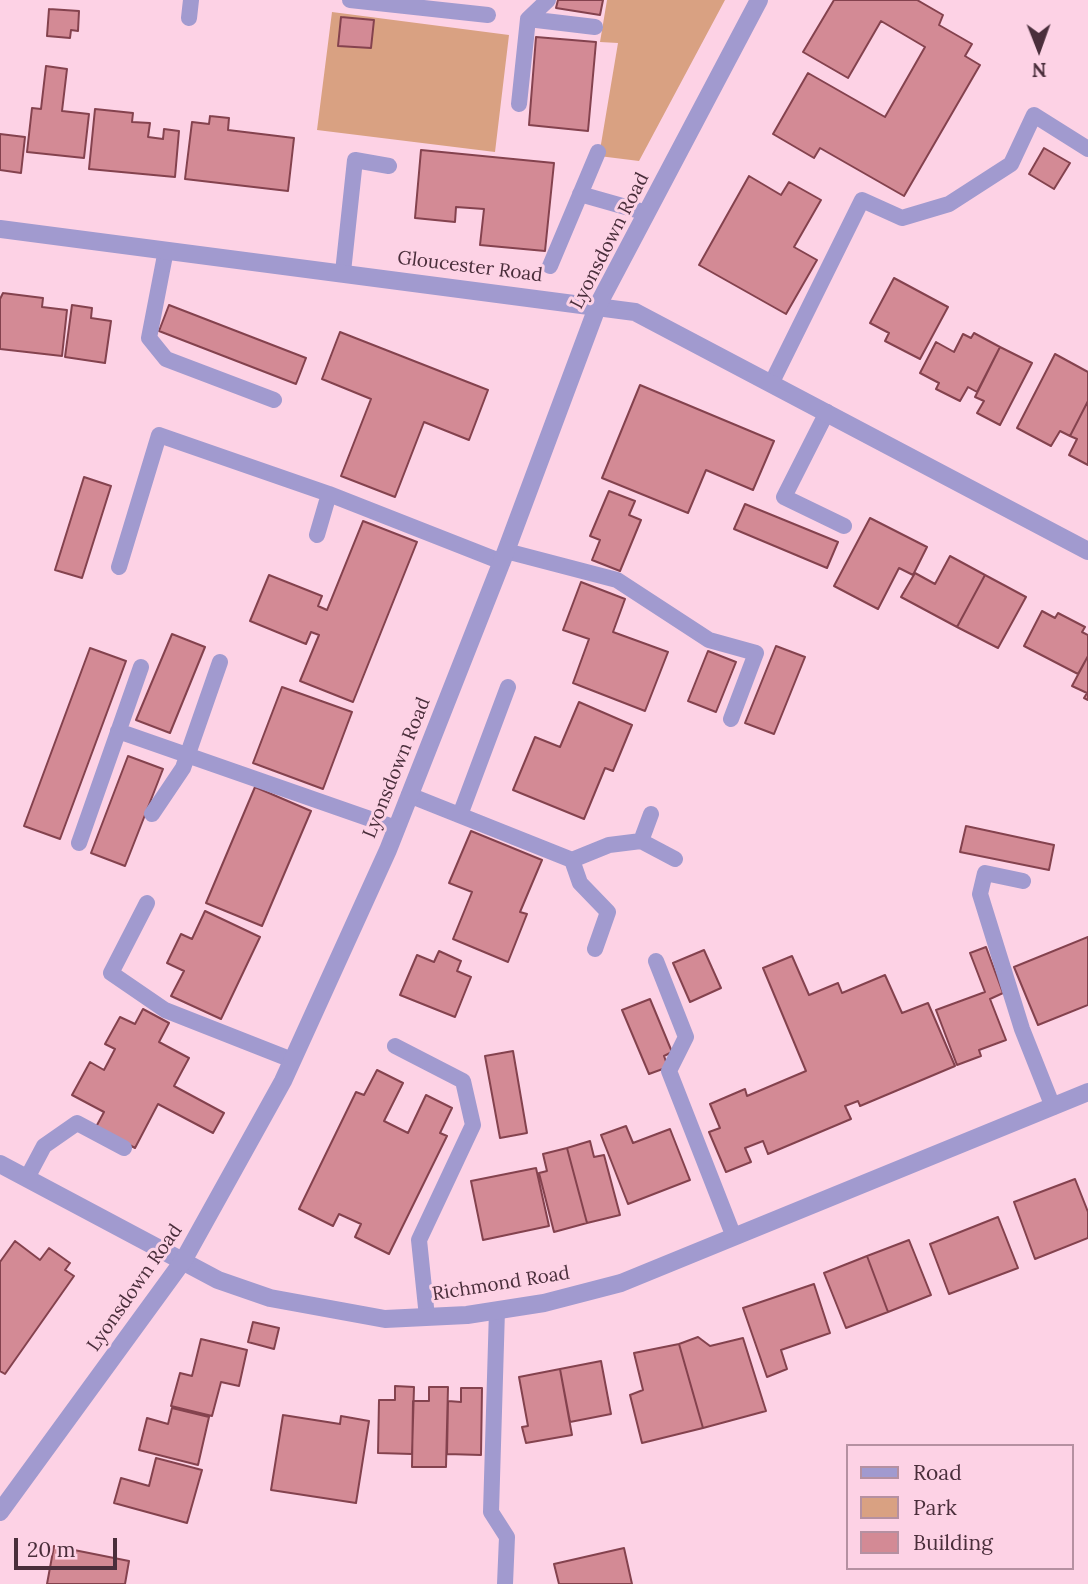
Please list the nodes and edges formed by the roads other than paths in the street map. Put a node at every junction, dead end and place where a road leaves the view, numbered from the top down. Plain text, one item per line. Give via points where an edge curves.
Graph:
1 (191, 0) edge
2 (350, 0) edge
3 (548, 0) edge
4 (759, 0) edge
5 (444, 5) edge
6 (488, 15) dead end
7 (189, 18) dead end
8 (528, 19) junction
9 (594, 27) dead end
10 (519, 104) dead end
11 (1088, 149) edge
12 (598, 152) dead end
13 (390, 166) dead end
14 (580, 194) junction
15 (647, 213) junction
16 (0, 229) edge
17 (166, 250) junction
18 (550, 266) dead end
19 (343, 272) junction
20 (598, 305) junction
21 (772, 382) junction
22 (274, 400) dead end
23 (827, 412) junction
24 (329, 494) junction
25 (844, 526) dead end
26 (317, 535) dead end
27 (1088, 551) edge
28 (504, 556) junction
29 (120, 567) dead end
30 (220, 663) dead end
31 (141, 667) dead end
32 (508, 687) dead end
33 (731, 719) dead end
34 (118, 731) junction
35 (187, 757) junction
36 (409, 795) junction
37 (152, 814) dead end
38 (651, 814) dead end
39 (460, 815) junction
40 (396, 828) junction
41 (640, 841) junction
42 (79, 843) dead end
43 (675, 859) dead end
44 (572, 860) junction
45 (1023, 881) dead end
46 (147, 903) dead end
47 (595, 949) dead end
48 (656, 961) dead end
49 (394, 1046) dead end
50 (292, 1060) junction
51 (1088, 1092) edge
52 (1053, 1107) junction
53 (124, 1148) dead end
54 (0, 1164) edge
55 (27, 1178) junction
56 (734, 1237) junction
57 (183, 1261) junction
58 (497, 1310) junction
59 (427, 1317) junction
60 (0, 1512) edge
61 (505, 1584) edge

1 - 7 lane
2 - 5 lane
3 - 8 lane
4 - 15 street, Lyonsdown Road
5 - 6 lane
8 - 9 lane
8 - 10 lane
11 - 21 lane via 1034,115 1011,164 949,204 902,218 862,200
12 - 14 lane
13 - 19 lane via 355,160
14 - 15 lane
14 - 18 lane
15 - 20 street, Lyonsdown Road
16 - 17 street, Gloucester Road
17 - 19 street, Gloucester Road
17 - 22 lane via 149,338 166,359
19 - 20 street, Gloucester Road
20 - 21 street, Gloucester Road via 635,312
20 - 28 street, Lyonsdown Road
21 - 23 street, Gloucester Road
23 - 25 lane via 784,497
23 - 27 street, Gloucester Road
24 - 26 lane
24 - 28 lane
24 - 29 lane via 159,435
28 - 33 lane via 617,580 709,640 756,653
28 - 36 street, Lyonsdown Road
30 - 35 lane
31 - 34 lane
32 - 39 lane
34 - 35 lane
34 - 42 lane
35 - 37 lane
35 - 40 lane
36 - 39 lane
36 - 40 street, Lyonsdown Road
38 - 41 lane
39 - 44 lane
40 - 50 street, Lyonsdown Road
41 - 43 lane
41 - 44 lane via 609,845
44 - 47 lane via 580,883 608,912
45 - 52 lane via 985,873 980,894 1022,1029
46 - 50 lane via 111,973 165,1010
48 - 56 lane via 686,1037 670,1071
49 - 59 lane via 463,1081 473,1125 419,1240
50 - 57 street, Lyonsdown Road
51 - 52 street, Richmond Road
52 - 56 street, Richmond Road
53 - 55 lane via 78,1123 44,1146
54 - 55 street, Richmond Road
55 - 57 street, Richmond Road
56 - 58 street, Richmond Road via 621,1283
57 - 59 street, Richmond Road via 218,1280 270,1298 385,1319
57 - 60 street, Lyonsdown Road
58 - 59 street, Richmond Road
58 - 61 lane via 491,1512 507,1536

